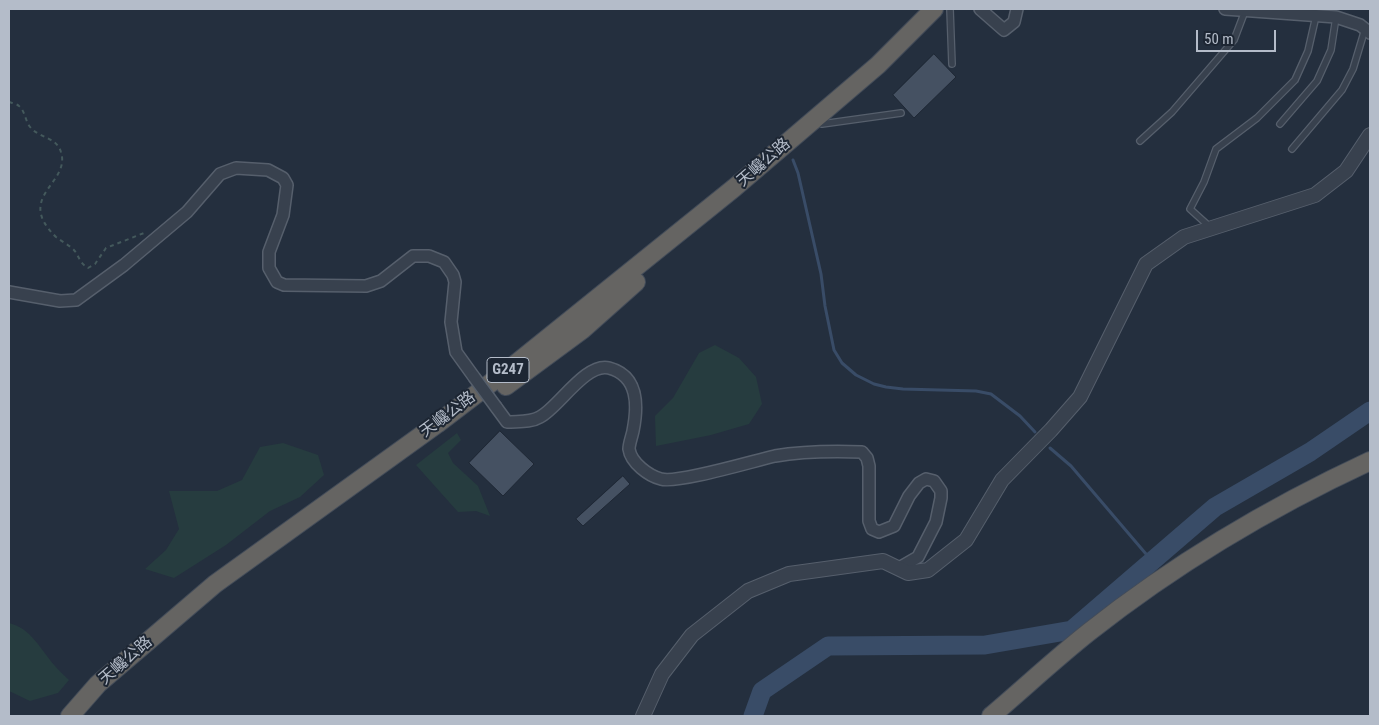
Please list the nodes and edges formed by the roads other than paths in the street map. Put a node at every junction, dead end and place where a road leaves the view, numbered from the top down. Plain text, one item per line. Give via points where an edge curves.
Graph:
1 (934, 9) edge
2 (948, 9) edge
3 (980, 9) edge
4 (1017, 9) edge
5 (1226, 9) edge
6 (1245, 11) junction
7 (1316, 16) junction
8 (1336, 17) junction
9 (1368, 31) edge
10 (952, 64) dead end
11 (901, 113) dead end
12 (822, 124) junction
13 (1280, 124) dead end
14 (1370, 135) edge
15 (1140, 141) dead end
16 (1292, 149) dead end
17 (1212, 228) junction
18 (9, 292) edge
19 (1370, 461) edge
20 (1370, 471) edge
21 (899, 568) junction
22 (70, 716) edge
23 (86, 716) edge
24 (643, 716) edge
25 (991, 716) edge
26 (1006, 716) edge

1 - 22 highway, 天巉公路 / G247 via 878,65 734,188 437,424 215,584 98,684
2 - 10 lane
2 - 12 highway, 天巉公路 / G247
3 - 4 street via 1004,30 1014,22
5 - 6 street
6 - 7 street
6 - 15 lane via 1234,40 1172,112
7 - 8 street
7 - 17 lane via 1308,51 1295,80 1257,118 1216,149 1190,208
8 - 9 street
8 - 13 lane via 1331,50 1317,80
9 - 16 lane via 1342,90
11 - 12 lane
12 - 23 highway, 天巉公路 / G247 via 582,330 223,594 106,693
14 - 17 street via 1346,171 1315,195
17 - 21 street via 1184,237 1146,264 1080,397 1002,480 966,540 928,570 908,573
18 - 21 street, bridge via 60,301 76,300 187,212 220,174 236,168 268,170 283,178 286,185 283,215 269,252 269,268 277,282 284,285 366,286 381,281 413,256 429,256 444,262 454,282 451,322 456,352 507,422 542,417 585,376 599,368 608,368 623,375 633,387 635,419 629,450 636,464 656,478 688,477 777,456 828,450 862,452 869,466 870,521 872,529 879,532 894,526 908,496 919,483 926,479 934,481 941,498 936,522 918,557
19 - 25 highway via 1271,511 1160,580 1062,654
20 - 26 highway via 1276,519 1166,588 1062,666
21 - 24 street via 883,561 789,574 748,591 692,635 662,674

